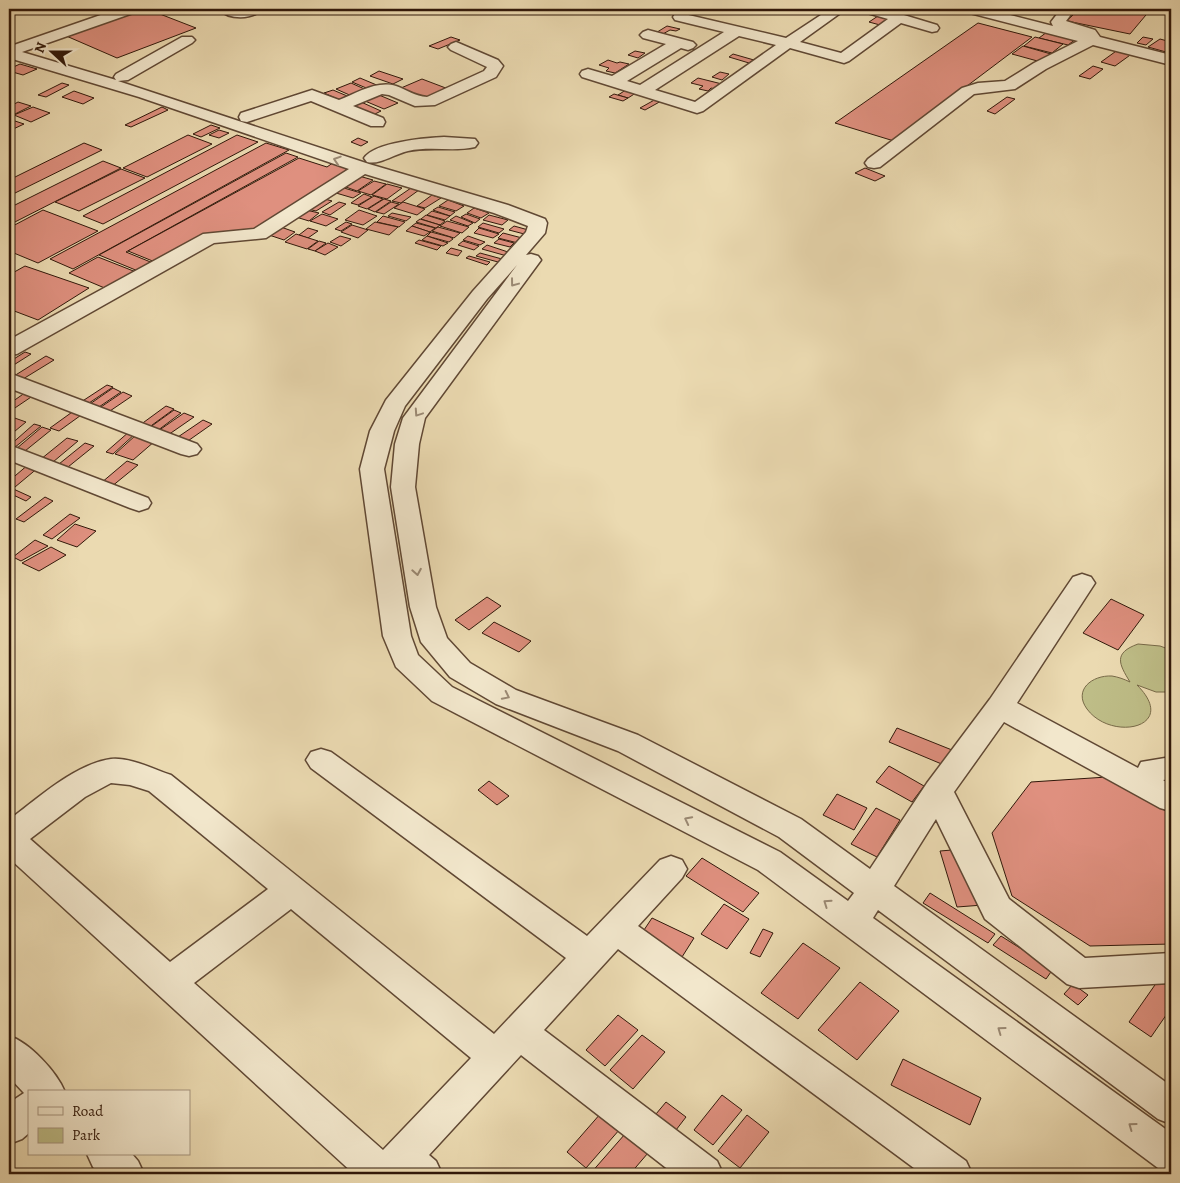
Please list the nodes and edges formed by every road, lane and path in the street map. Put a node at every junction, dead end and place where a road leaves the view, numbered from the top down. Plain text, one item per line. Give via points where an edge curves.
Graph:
1 (131, 9) edge
2 (226, 9) edge
3 (255, 9) edge
4 (839, 9) edge
5 (869, 9) edge
6 (920, 9) edge
7 (972, 9) edge
8 (1068, 9) edge
9 (680, 18) dead end
10 (899, 18) junction
11 (932, 28) dead end
12 (738, 30) junction
13 (648, 35) dead end
14 (187, 40) dead end
15 (1091, 40) junction
16 (680, 42) junction
17 (788, 43) junction
18 (456, 47) dead end
19 (12, 49) edge
20 (706, 50) junction
21 (1171, 60) edge
22 (588, 74) dead end
23 (122, 77) junction
24 (614, 82) junction
25 (642, 91) junction
26 (340, 106) junction
27 (247, 117) junction
28 (377, 122) dead end
29 (469, 143) dead end
30 (316, 146) junction
31 (368, 163) junction
32 (874, 163) dead end
33 (9, 350) edge
34 (9, 380) edge
35 (188, 449) dead end
36 (9, 452) edge
37 (138, 503) dead end
38 (1082, 583) dead end
39 (1004, 699) junction
40 (321, 760) dead end
41 (1165, 772) edge
42 (938, 791) junction
43 (1171, 799) edge
44 (9, 838) edge
45 (671, 869) dead end
46 (874, 889) junction
47 (291, 890) junction
48 (853, 921) junction
49 (616, 929) junction
50 (590, 957) junction
51 (1171, 968) edge
52 (169, 983) junction
53 (508, 1044) junction
54 (9, 1052) edge
55 (45, 1090) edge
56 (1171, 1107) edge
57 (28, 1110) edge
58 (9, 1126) edge
59 (1171, 1155) edge
60 (108, 1156) edge
61 (399, 1170) edge
62 (125, 1174) edge
63 (704, 1174) edge
64 (953, 1174) edge

1 - 19 street
2 - 3 street via 241,14
4 - 17 street
5 - 10 street
6 - 10 street
7 - 15 street
8 - 15 street via 1058,22 1089,32 1093,36
9 - 12 street
10 - 11 street
10 - 17 street via 844,58
12 - 17 street
12 - 20 street
13 - 16 street
14 - 23 street
15 - 21 street
15 - 32 street via 1009,86 968,90
16 - 20 street
16 - 24 street
17 - 25 street via 697,108
18 - 26 street via 492,63 494,70 429,102 415,101 392,90 380,89
19 - 23 street
19 - 30 street
20 - 25 street
22 - 24 street
23 - 27 street
24 - 25 street
26 - 27 street via 312,95
26 - 28 street
27 - 30 street
29 - 31 street via 414,143
30 - 31 street
31 - 33 street via 259,234 210,238
31 -> 46 street via 539,214 548,218 552,225 531,260 414,418 407,444 403,487 423,607 435,642 460,670 498,692 636,747 790,828
48 -> 31 street via 768,861 442,694 406,660 397,636 372,469 382,431 394,405 480,295 535,233 538,223
34 - 35 street
36 - 37 street
38 - 39 street
39 - 41 street
39 - 42 street
39 - 43 street
40 - 50 street
42 - 46 street
42 - 51 street via 997,909 1079,974
44 - 47 street via 94,775 112,771 133,773 160,783
44 - 52 street
45 - 49 street
46 - 48 street
46 - 56 street
47 - 52 street
47 - 53 street
59 -> 48 street
49 - 50 street
49 - 64 street
50 - 53 street
52 - 61 street
53 - 61 street
53 - 63 street
54 - 55 street
57 - 58 street
60 - 62 street

